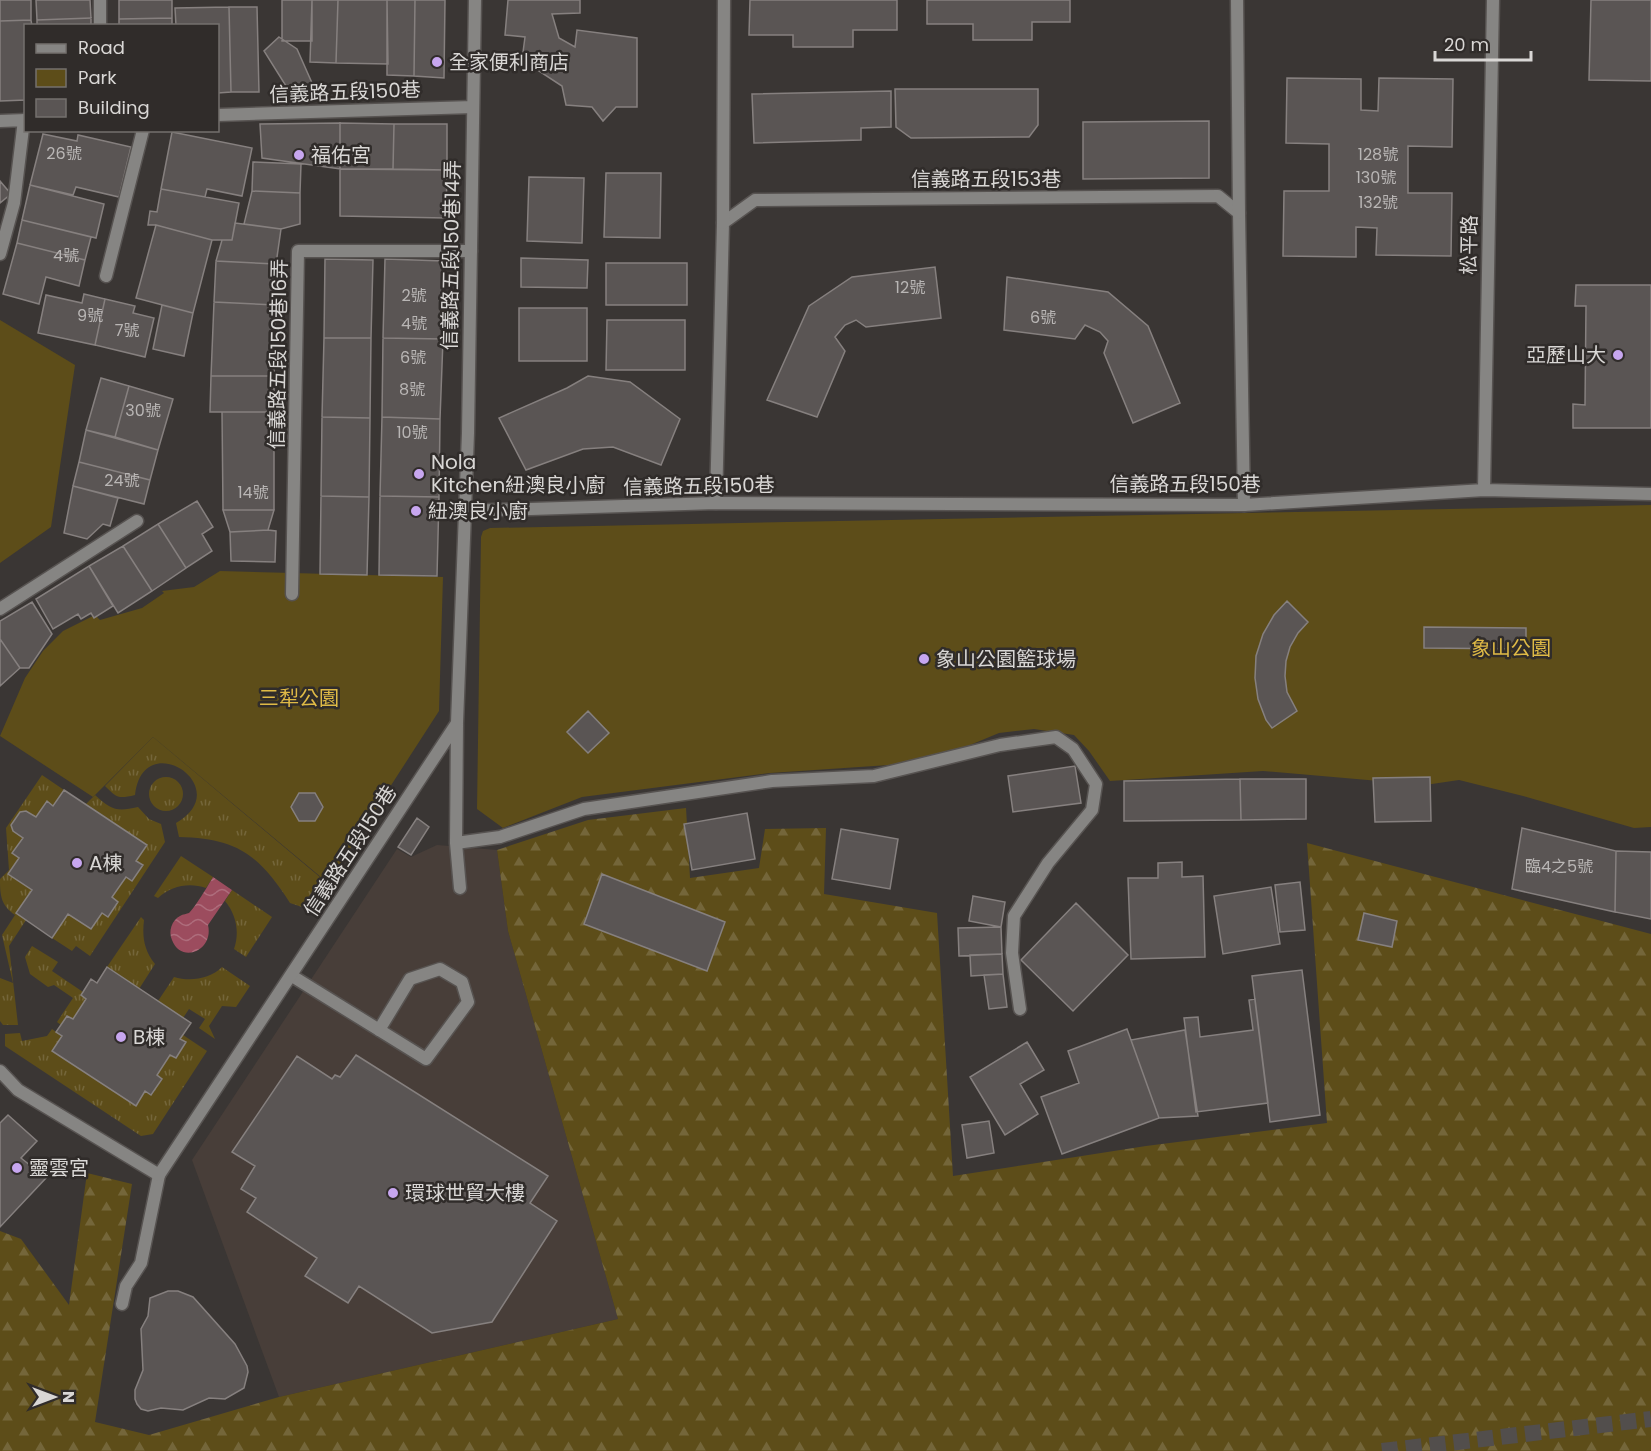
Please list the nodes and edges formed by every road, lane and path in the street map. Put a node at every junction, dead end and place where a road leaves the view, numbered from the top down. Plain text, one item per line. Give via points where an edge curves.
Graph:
1 (100, 0) edge
2 (475, 0) edge
3 (724, 0) edge
4 (1237, 0) edge
5 (1492, 0) edge
6 (100, 24) edge
7 (473, 108) junction
8 (219, 115) edge
9 (24, 120) edge
10 (0, 121) edge
11 (24, 128) edge
12 (142, 132) edge
13 (1239, 213) junction
14 (723, 223) junction
15 (471, 251) junction
16 (0, 254) edge
17 (106, 276) dead end
18 (1484, 490) junction
19 (1651, 494) edge
20 (716, 503) junction
21 (1244, 505) junction
22 (465, 511) junction
23 (137, 521) dead end
24 (292, 594) dead end
25 (0, 609) edge
26 (458, 723) junction
27 (456, 843) junction
28 (460, 888) dead end
29 (292, 975) junction
30 (1020, 1008) dead end
31 (379, 1030) junction
32 (0, 1071) edge
33 (159, 1175) junction
34 (123, 1305) dead end

1 - 6 street
2 - 7 street, 信義路五段150巷14弄
3 - 14 street
4 - 13 street
5 - 18 street, 松平路
7 - 8 street, 信義路五段150巷
7 - 15 street, 信義路五段150巷14弄
9 - 10 street
11 - 16 street via 14,203
12 - 17 street
13 - 14 street, 信義路五段153巷 via 1218,196 755,200
13 - 21 street
14 - 20 street
15 - 22 street, 信義路五段150巷14弄
15 - 24 street, 信義路五段150巷16弄 via 298,251
18 - 19 street, 信義路五段150巷
18 - 21 street, 信義路五段150巷
20 - 21 street, 信義路五段150巷
20 - 22 street, 信義路五段150巷
22 - 26 street
23 - 25 street
26 - 27 street
26 - 29 street, 信義路五段150巷
27 - 28 street
27 - 30 street via 500,837 584,809 772,782 874,776 1000,745 1056,737 1072,749 1096,784 1092,810 1047,863 1014,916 1012,953
29 - 31 street
29 - 33 street, 信義路五段150巷
31 - 31 street via 426,1059 468,1002 462,982 440,969 410,979
32 - 33 street via 18,1090
33 - 34 street via 141,1263 126,1286

